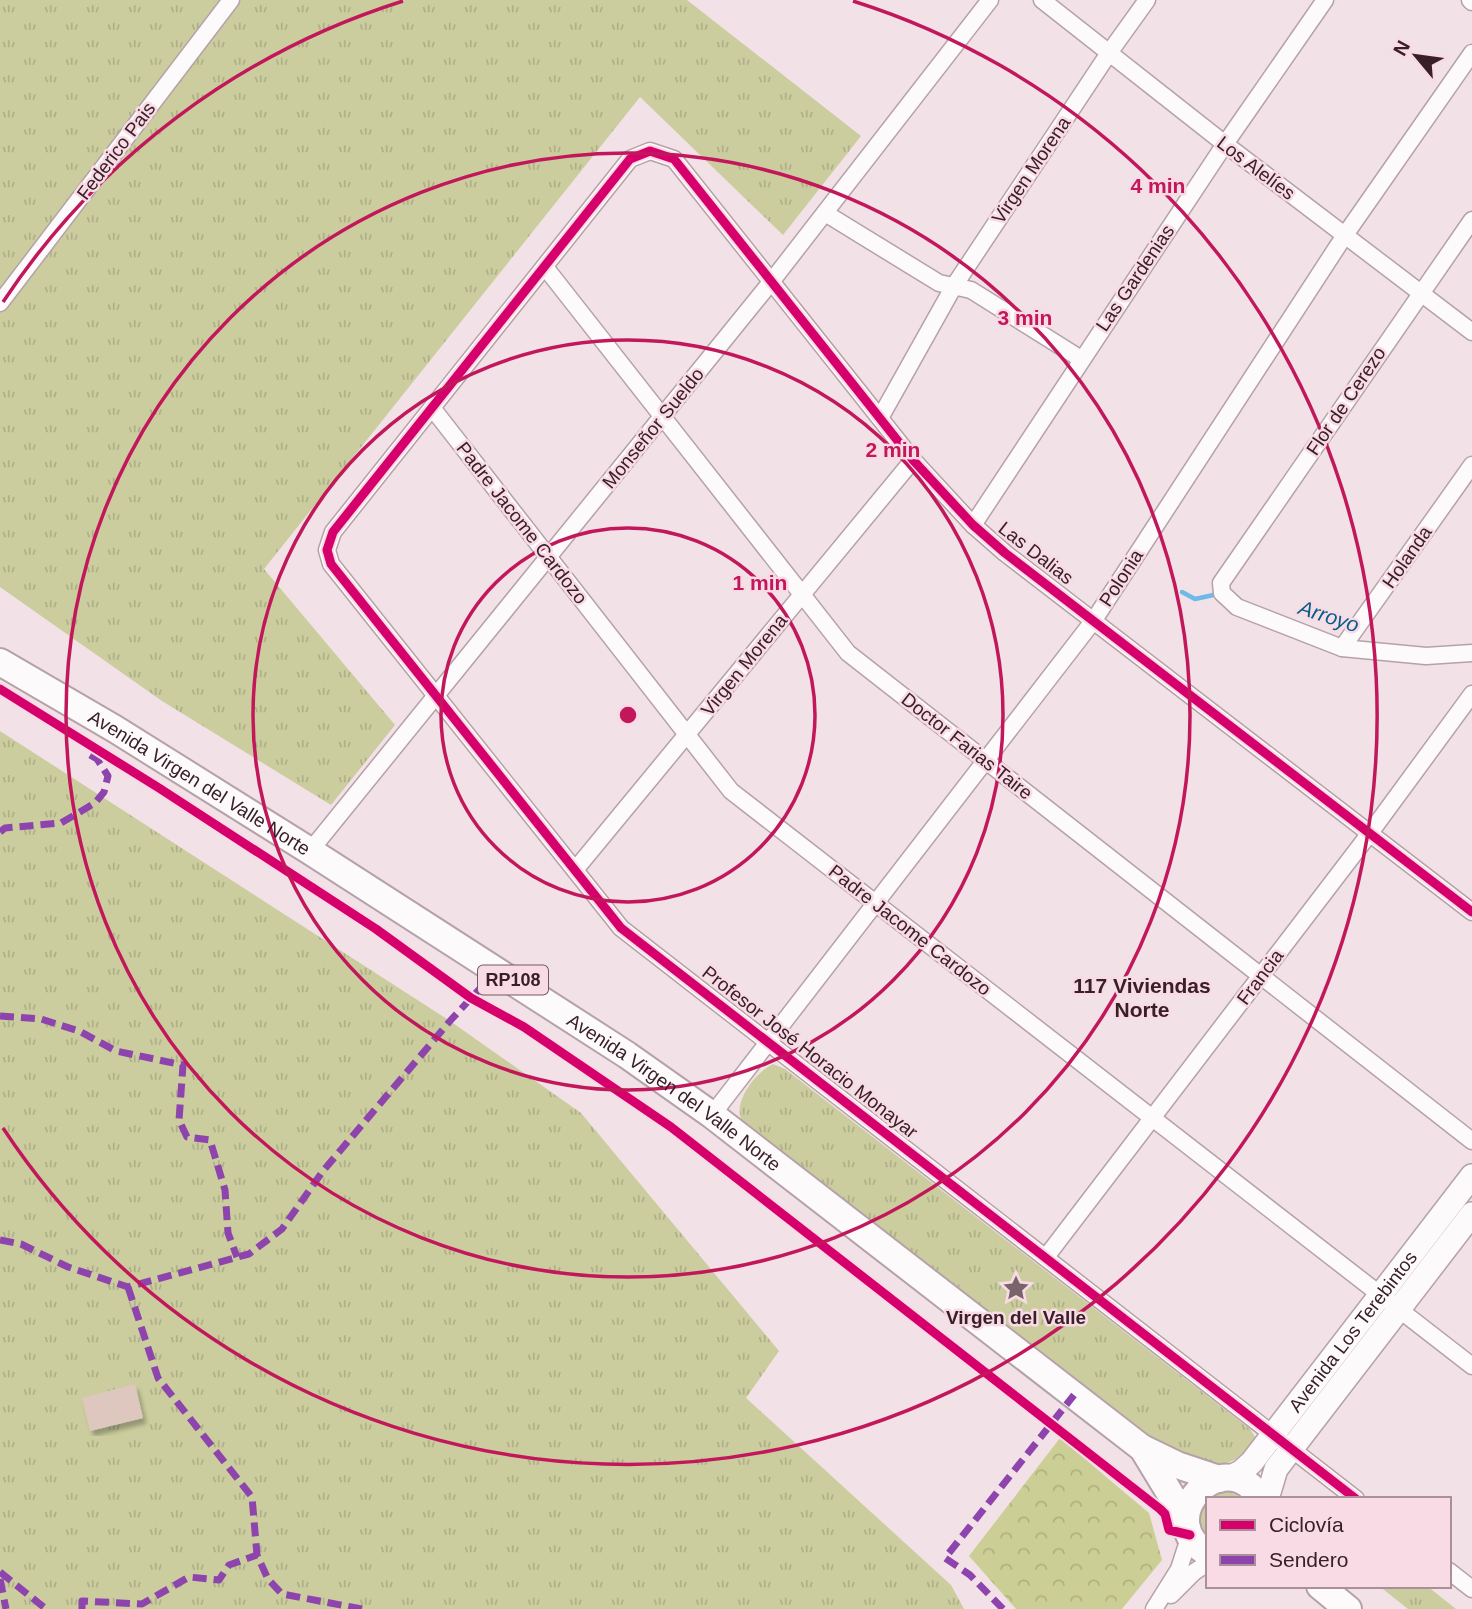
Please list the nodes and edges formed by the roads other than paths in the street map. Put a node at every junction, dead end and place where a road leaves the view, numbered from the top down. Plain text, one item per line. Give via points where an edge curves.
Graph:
1 (231, 0) edge
2 (990, 0) edge
3 (1042, 0) edge
4 (1147, 0) edge
5 (1325, 0) edge
6 (1109, 53) junction
7 (1472, 53) edge
8 (1225, 144) junction
9 (825, 213) junction
10 (1472, 220) edge
11 (1345, 236) junction
12 (545, 267) junction
13 (771, 282) junction
14 (954, 286) junction
15 (1421, 292) junction
16 (0, 303) edge
17 (1472, 332) edge
18 (1081, 359) junction
19 (433, 410) junction
20 (662, 417) junction
21 (880, 418) junction
22 (913, 460) junction
23 (1472, 465) edge
24 (973, 525) junction
25 (548, 557) junction
26 (802, 595) junction
27 (1094, 620) junction
28 (1342, 648) junction
29 (1472, 653) edge
30 (0, 662) edge
31 (1472, 694) edge
32 (437, 695) junction
33 (687, 734) junction
34 (985, 761) junction
35 (1370, 833) junction
36 (310, 851) junction
37 (575, 870) junction
38 (875, 903) junction
39 (1472, 912) edge
40 (1261, 976) junction
41 (768, 1041) junction
42 (712, 1115) junction
43 (1152, 1118) junction
44 (1472, 1141) edge
45 (1472, 1176) edge
46 (1472, 1214) edge
47 (1045, 1257) junction
48 (1380, 1295) junction
49 (1399, 1309) junction
50 (1472, 1366) edge
51 (1273, 1434) junction
52 (1142, 1448) junction
53 (1292, 1448) junction
54 (1223, 1478) junction
55 (1259, 1497) edge
56 (1267, 1497) edge
57 (1353, 1497) edge
58 (1195, 1539) edge
59 (1206, 1564) edge
60 (1451, 1573) edge
61 (1472, 1589) edge
62 (1156, 1609) edge

1 - 16 street, Federico Pais
2 - 9 street, Monseñor Sueldo
3 - 6 street, Los Alelíes
4 - 6 street, Virgen Morena
5 - 8 street, Las Gardenias
6 - 8 street, Los Alelíes
6 - 14 street, Virgen Morena
7 - 11 street, Polonia
8 - 11 street, Los Alelíes
8 - 18 street, Las Gardenias
9 - 13 street, Monseñor Sueldo
9 - 14 street via 939,283
10 - 15 street, Flor de Cerezo
11 - 15 street, Los Alelíes
11 - 27 street, Polonia
12 - 13 street, Las Dalias via 630,159 650,151 674,159
12 - 19 street
12 - 20 street, Doctor Farias Taire
13 - 20 street, Monseñor Sueldo
13 - 21 street, Las Dalias
14 - 18 street via 971,290
14 - 21 street, Virgen Morena
15 - 17 street, Los Alelíes
15 - 28 street, Flor de Cerezo via 1221,583 1222,593 1237,607
18 - 24 street, Las Gardenias
19 - 25 street, Padre Jacome Cardozo
19 - 32 street, Profesor José Horacio Monayar via 332,533 327,550 331,564
20 - 25 street, Monseñor Sueldo
20 - 26 street, Doctor Farias Taire
21 - 22 street, Las Dalias
22 - 24 street, Las Dalias
22 - 26 street, Virgen Morena
23 - 28 street, Holanda
24 - 27 street, Las Dalias
25 - 32 street, Monseñor Sueldo
25 - 33 street, Padre Jacome Cardozo
26 - 33 street, Virgen Morena
26 - 34 street, Doctor Farias Taire via 848,653
27 - 34 street, Polonia
27 - 35 street, Las Dalias
28 - 29 street via 1426,656
30 - 36 main road, Avenida Virgen del Valle Norte / RP108
31 - 35 street, Francia
32 - 36 street, Monseñor Sueldo
32 - 37 street, Profesor José Horacio Monayar
33 - 37 street, Virgen Morena
33 - 38 street, Padre Jacome Cardozo via 731,791
34 - 38 street, Polonia
34 - 40 street, Doctor Farias Taire
35 - 39 street, Las Dalias
35 - 40 street, Francia
36 - 42 main road, Avenida Virgen del Valle Norte / RP108
37 - 41 street, Profesor José Horacio Monayar via 621,928
38 - 41 street, Polonia
38 - 43 street, Padre Jacome Cardozo
40 - 43 street, Francia
40 - 44 street, Doctor Farias Taire
41 - 42 street, Polonia
41 - 47 street, Profesor José Horacio Monayar
42 - 52 main road, Avenida Virgen del Valle Norte / RP108
43 - 47 street, Francia
43 - 48 street, Padre Jacome Cardozo
45 - 48 main road, Avenida Los Terebintos
46 - 49 main road, Avenida Los Terebintos
47 - 51 street, Profesor José Horacio Monayar
48 - 49 street, Padre Jacome Cardozo
48 - 51 main road, Avenida Los Terebintos
49 - 50 street, Padre Jacome Cardozo
49 - 53 main road, Avenida Los Terebintos
51 - 53 street, Profesor José Horacio Monayar
51 - 54 main road, Avenida Los Terebintos via 1247,1467
52 - 54 main road, Avenida Virgen del Valle Norte / RP108 via 1177,1465
52 - 58 main road, Avenida Virgen del Valle Norte / RP108
53 - 56 main road, Avenida Los Terebintos via 1272,1478
53 - 57 street, Profesor José Horacio Monayar
54 - 55 main road, RP108 via 1240,1480
54 - 58 main road via 1207,1483 1189,1503 1186,1516
58 - 62 street
59 - 62 street
60 - 61 street

